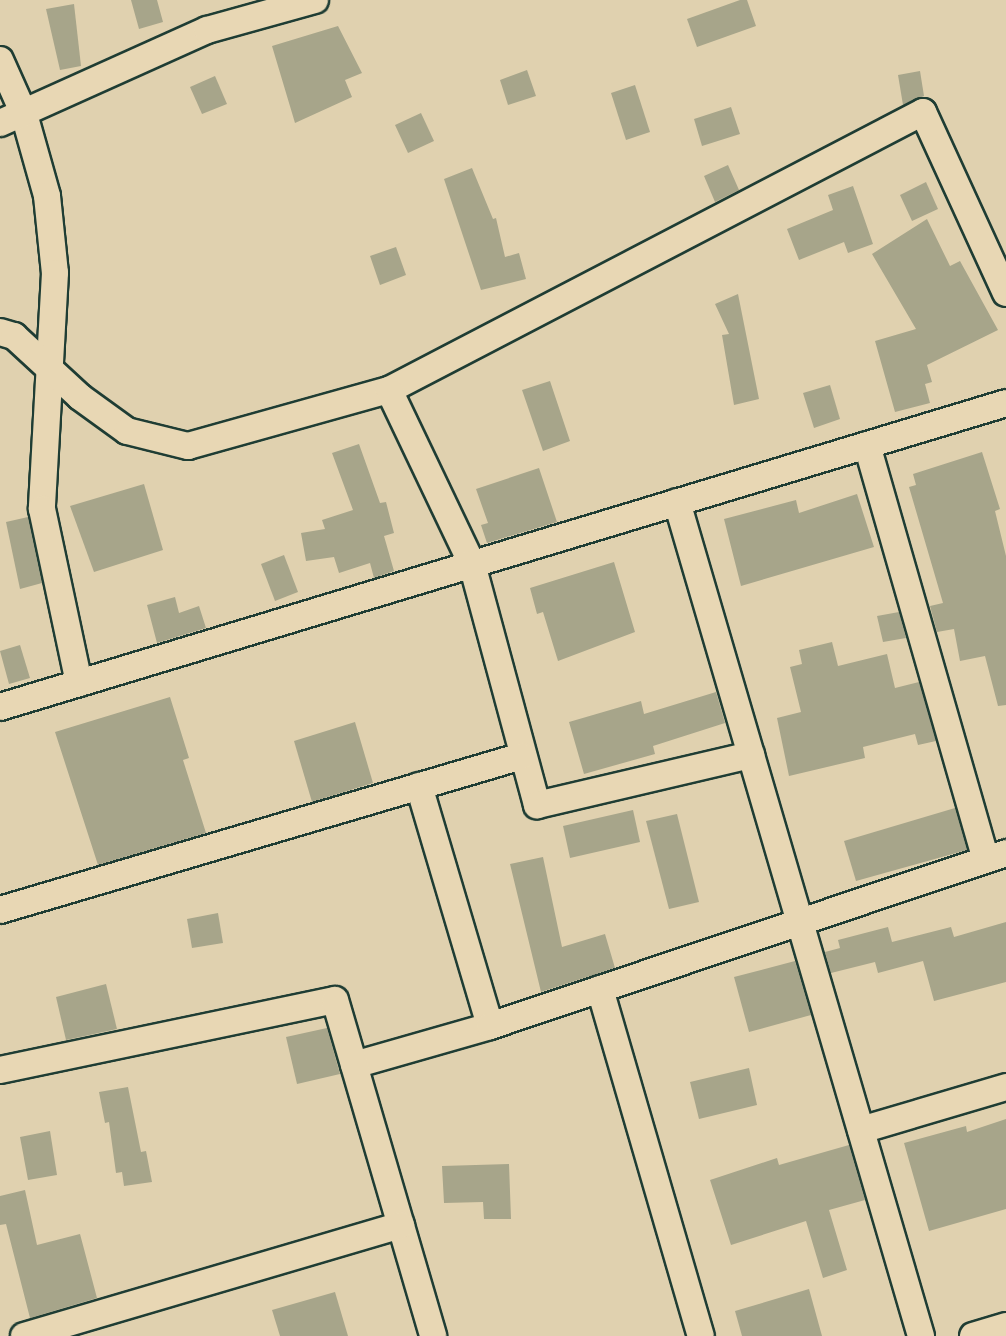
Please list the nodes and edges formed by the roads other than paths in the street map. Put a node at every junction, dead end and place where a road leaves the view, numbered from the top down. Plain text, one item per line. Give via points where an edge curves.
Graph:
1 (315, 0) edge
2 (0, 60) edge
3 (12, 118) edge
4 (1006, 293) edge
5 (0, 332) edge
6 (49, 366) junction
7 (389, 390) junction
8 (1006, 403) edge
9 (867, 445) junction
10 (677, 502) junction
11 (472, 564) junction
12 (79, 683) junction
13 (0, 707) edge
14 (751, 755) junction
15 (522, 756) junction
16 (419, 786) junction
17 (996, 856) edge
18 (0, 910) edge
19 (800, 922) junction
20 (600, 989) junction
21 (490, 1026) junction
22 (354, 1065) junction
23 (0, 1070) edge
24 (1006, 1087) edge
25 (860, 1130) junction
26 (401, 1225) junction
27 (1006, 1326) edge
28 (23, 1336) edge
29 (433, 1336) edge
30 (701, 1336) edge
31 (921, 1336) edge
32 (973, 1336) edge

1 - 3 street via 207,30
2 - 3 street
3 - 6 street via 47,195 53,260
4 - 7 street via 923,111
5 - 6 street via 14,336
6 - 7 street via 80,397 127,431 188,446
6 - 12 street via 42,509
7 - 11 street
8 - 9 street
9 - 10 street
9 - 17 street
10 - 11 street
10 - 14 street
11 - 12 street
11 - 15 street
12 - 13 street
14 - 15 street via 537,805
14 - 19 street
15 - 16 street
16 - 18 street
16 - 21 street
17 - 19 street
19 - 20 street
19 - 25 street
20 - 21 street
20 - 30 street
21 - 22 street
22 - 23 street via 335,1000
22 - 26 street
24 - 25 street
25 - 31 street
26 - 28 street
26 - 29 street
27 - 32 street

